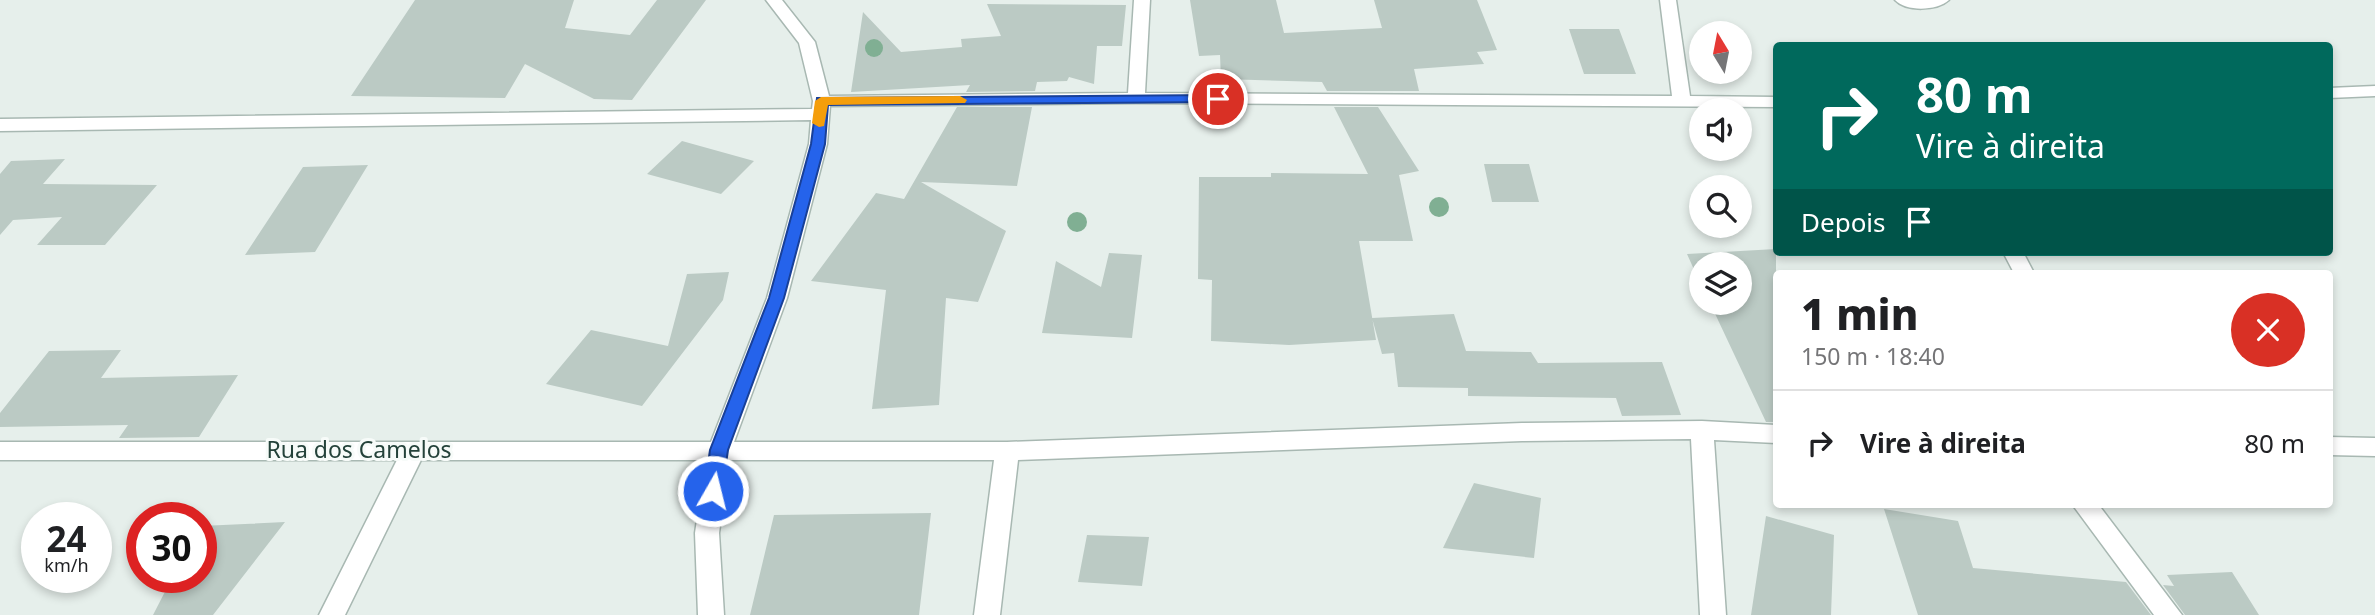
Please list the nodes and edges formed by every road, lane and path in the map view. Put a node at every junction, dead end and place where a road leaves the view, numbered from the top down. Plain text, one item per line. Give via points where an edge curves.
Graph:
1 (774, 0) edge
2 (1142, 0) edge
3 (1668, 0) edge
4 (1903, 0) edge
5 (1941, 0) edge
6 (2375, 91) edge
7 (2333, 93) edge
8 (1136, 98) junction
9 (1682, 101) junction
10 (1773, 102) edge
11 (821, 107) junction
12 (0, 125) edge
13 (1702, 430) junction
14 (1773, 434) edge
15 (2333, 446) edge
16 (2375, 447) edge
17 (414, 450) junction
18 (719, 450) junction
19 (0, 451) edge
20 (1007, 451) junction
21 (2087, 508) edge
22 (332, 615) edge
23 (711, 615) edge
24 (987, 615) edge
25 (1713, 615) edge
26 (2169, 615) edge

1 - 11 street via 807,42
2 - 8 street
3 - 9 street
4 - 5 street via 1913,4
6 - 7 street
8 - 9 street
8 - 11 street
9 - 10 street
11 - 12 street
11 - 18 street via 818,144 776,298
13 - 14 street, Rua dos Camelos
13 - 20 street, Rua dos Camelos via 1354,436
13 - 25 street
15 - 16 street
17 - 18 street, Rua dos Camelos
17 - 19 street, Rua dos Camelos
17 - 22 street
18 - 20 street, Rua dos Camelos
18 - 23 street via 707,533
20 - 24 street
21 - 26 street

